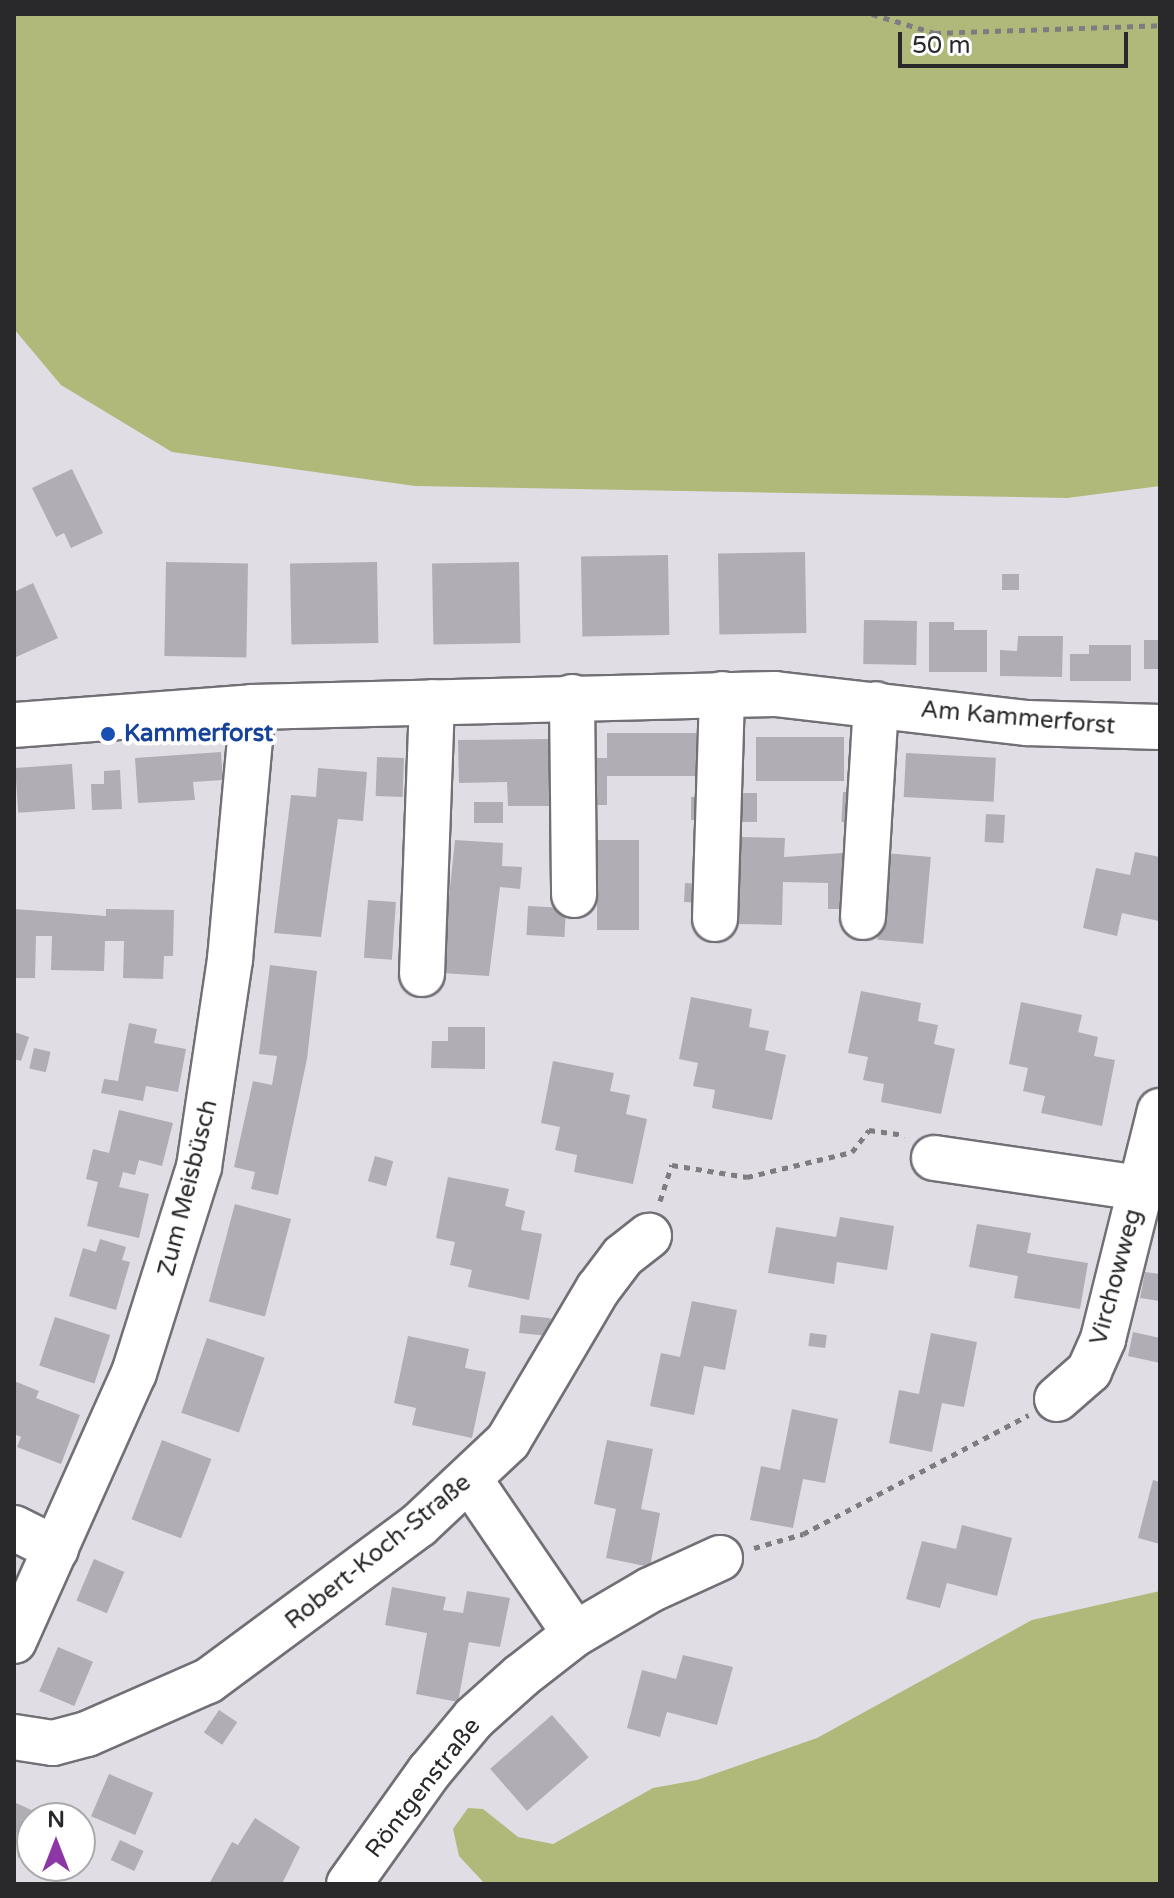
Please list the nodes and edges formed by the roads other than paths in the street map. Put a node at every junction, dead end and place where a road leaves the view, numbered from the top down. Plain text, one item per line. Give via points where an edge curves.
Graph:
1 (722, 694) junction
2 (572, 697) junction
3 (432, 702) junction
4 (876, 704) junction
5 (253, 707) junction
6 (14, 725) edge
7 (1160, 727) edge
8 (574, 895) dead end
9 (863, 917) dead end
10 (715, 919) dead end
11 (422, 974) dead end
12 (1160, 1111) edge
13 (934, 1158) road end
14 (1140, 1188) junction
15 (649, 1236) road end
16 (1057, 1399) road end
17 (470, 1480) junction
18 (14, 1528) edge
19 (56, 1549) junction
20 (720, 1558) road end
21 (575, 1634) junction
22 (14, 1641) edge
23 (14, 1737) edge
24 (349, 1884) edge

1 - 2 street, Am Kammerforst
1 - 4 street, Am Kammerforst
1 - 10 street
2 - 3 street, Am Kammerforst
2 - 8 street
3 - 5 street, Am Kammerforst
3 - 11 street
4 - 7 street, Am Kammerforst via 1027,723
4 - 9 street
5 - 6 street, Am Kammerforst
5 - 19 street, Zum Meisbüsch via 230,959 199,1167 134,1373
12 - 14 street, Virchowweg
13 - 14 street, Virchowweg
14 - 16 street, Virchowweg via 1103,1339 1089,1371
15 - 17 street, Robert-Koch-Straße via 623,1256 598,1289 539,1395 508,1441
17 - 21 street
17 - 23 street, Robert-Koch-Straße via 407,1534 208,1681 87,1734 53,1743
18 - 19 street
19 - 22 street, Zum Meisbüsch
20 - 21 street, Röntgenstraße via 650,1590
21 - 24 street, Röntgenstraße via 474,1718

